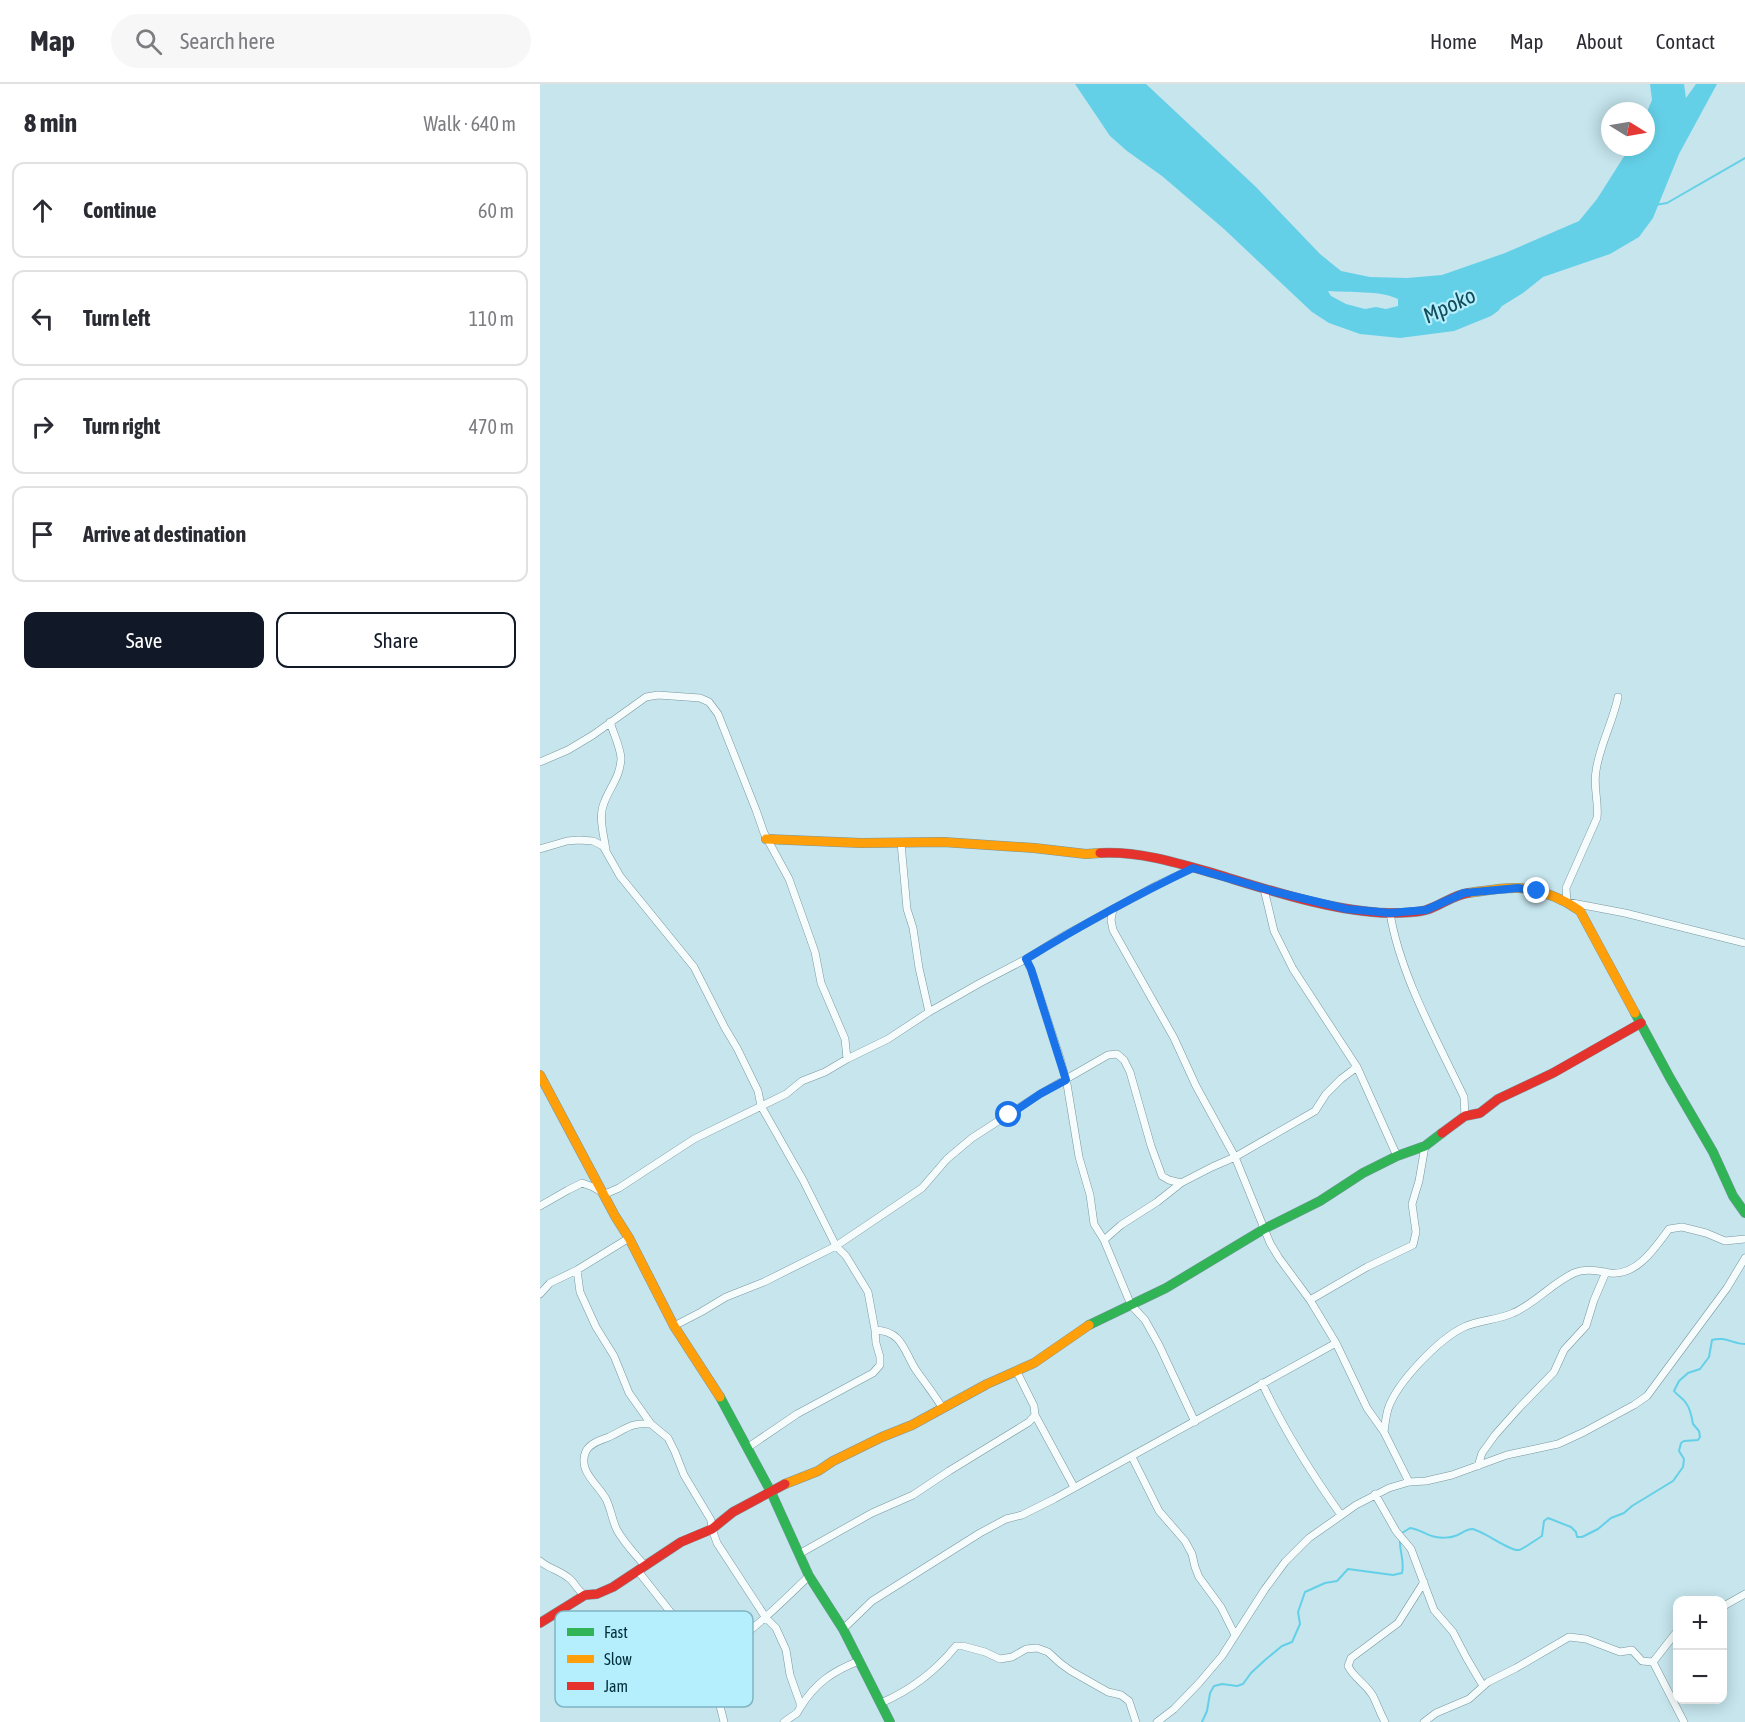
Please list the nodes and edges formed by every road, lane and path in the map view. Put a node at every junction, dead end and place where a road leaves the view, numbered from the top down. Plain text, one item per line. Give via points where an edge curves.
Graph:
1 (1618, 697) dead end
2 (610, 722) junction
3 (540, 762) edge
4 (766, 839) junction
5 (901, 843) junction
6 (540, 849) edge
7 (606, 850) junction
8 (1193, 868) junction
9 (1264, 889) junction
10 (1567, 902) junction
11 (1113, 909) junction
12 (1390, 913) junction
13 (1745, 943) edge
14 (1026, 959) junction
15 (929, 1012) junction
16 (1641, 1023) junction
17 (847, 1059) junction
18 (1357, 1067) junction
19 (540, 1075) edge
20 (1066, 1080) junction
21 (761, 1107) junction
22 (1465, 1116) junction
23 (1425, 1146) junction
24 (1396, 1156) junction
25 (1235, 1157) junction
26 (1181, 1183) junction
27 (605, 1194) junction
28 (540, 1206) edge
29 (1745, 1213) edge
30 (1264, 1229) junction
31 (629, 1238) junction
32 (1745, 1239) edge
33 (1104, 1240) junction
34 (836, 1246) junction
35 (1745, 1258) edge
36 (577, 1270) junction
37 (1606, 1272) junction
38 (540, 1294) edge
39 (1310, 1300) junction
40 (1131, 1305) junction
41 (674, 1326) junction
42 (875, 1330) junction
43 (1336, 1343) junction
44 (1017, 1372) junction
45 (1262, 1383) junction
46 (944, 1409) junction
47 (1035, 1415) junction
48 (1195, 1422) junction
49 (651, 1424) junction
50 (1384, 1432) junction
51 (747, 1448) junction
52 (1132, 1457) junction
53 (1478, 1466) junction
54 (1409, 1482) junction
55 (1074, 1487) junction
56 (771, 1492) junction
57 (1375, 1494) junction
58 (1341, 1515) junction
59 (712, 1528) junction
60 (799, 1554) junction
61 (540, 1562) edge
62 (642, 1568) junction
63 (809, 1576) junction
64 (1424, 1582) junction
65 (1745, 1594) edge
66 (585, 1595) junction
67 (1727, 1604) edge
68 (559, 1611) edge
69 (672, 1611) edge
70 (555, 1614) edge
71 (766, 1618) junction
72 (540, 1623) edge
73 (753, 1629) edge
74 (843, 1629) junction
75 (1235, 1635) junction
76 (1673, 1635) edge
77 (859, 1661) junction
78 (1653, 1662) junction
79 (1483, 1686) junction
80 (881, 1703) junction
81 (720, 1707) edge
82 (800, 1708) junction
83 (724, 1722) edge
84 (784, 1722) edge
85 (890, 1722) edge
86 (1136, 1722) edge
87 (1157, 1722) edge
88 (1385, 1722) edge
89 (1424, 1722) edge
90 (1684, 1722) edge

1 - 10 street via 1596,769 1597,818 1566,888
2 - 3 street via 585,740
2 - 4 street via 646,697 667,695 709,702 718,714
2 - 7 street via 621,756 618,774 604,804
4 - 5 street
4 - 17 street via 789,879 822,983 845,1039
5 - 8 street via 943,842 1086,854 1118,852
5 - 15 street via 907,909
6 - 7 street via 579,840 593,841
7 - 21 street via 620,876 694,967 758,1091
8 - 9 street
8 - 11 street
9 - 12 street via 1347,909
9 - 18 street via 1274,931 1293,969
10 - 12 street via 1518,888 1464,893 1426,910
10 - 13 street
10 - 16 street via 1580,911
11 - 14 street
11 - 25 street via 1113,930
12 - 22 street via 1403,963 1464,1097
14 - 15 street
14 - 20 street
15 - 17 street via 888,1039
16 - 22 street via 1498,1099 1480,1113
16 - 29 street
17 - 21 street
18 - 24 street
18 - 25 street via 1326,1094 1315,1111
19 - 27 street
20 - 26 street via 1108,1055 1117,1054 1124,1060 1162,1176
20 - 33 street via 1094,1224
20 - 34 street via 972,1138 922,1188
21 - 27 street via 694,1139
21 - 34 street
22 - 23 street
23 - 24 street
23 - 39 street via 1412,1204 1416,1232 1413,1245
24 - 30 street
25 - 26 street
25 - 30 street
26 - 33 street
27 - 28 street via 582,1184
27 - 31 street
30 - 39 street via 1279,1258
30 - 40 street
31 - 36 street
31 - 41 street
32 - 37 street via 1725,1241 1682,1227 1669,1229 1650,1254 1628,1271
33 - 40 street
34 - 41 street
34 - 42 street via 868,1292
35 - 53 street via 1647,1396 1558,1444
36 - 38 street via 550,1283
36 - 49 street via 580,1292 596,1327 614,1356 629,1393
37 - 50 street via 1574,1273 1512,1314 1465,1327 1438,1344 1400,1389 1389,1408
37 - 53 street via 1586,1326 1564,1350 1554,1372 1495,1435
39 - 43 street
40 - 44 street via 1090,1324
40 - 48 street via 1159,1345
41 - 51 street via 718,1393
42 - 46 street via 885,1330 900,1340
42 - 51 street via 880,1357 873,1373 797,1414
43 - 45 street
43 - 50 street via 1367,1408
44 - 46 street
44 - 47 street
45 - 48 street
45 - 58 street via 1308,1468
46 - 56 street
47 - 55 street
47 - 60 street via 913,1495
48 - 52 street
49 - 59 street via 668,1438
49 - 62 street via 630,1425 595,1442 586,1449 584,1458 587,1476 599,1489 618,1531
50 - 54 street
51 - 56 street
52 - 55 street
52 - 75 street via 1160,1511 1185,1541 1199,1576
53 - 54 street
54 - 57 street
55 - 74 street via 970,1539 872,1601
56 - 59 street
56 - 60 street
57 - 58 street
57 - 64 street via 1411,1549
58 - 75 street via 1285,1562
59 - 62 street via 681,1542
59 - 71 street via 717,1543
60 - 63 street
61 - 66 street via 572,1580
62 - 66 street via 613,1587
62 - 69 street
63 - 71 street
63 - 74 street
64 - 79 street via 1434,1610 1453,1632
64 - 88 street via 1398,1623 1351,1658 1348,1666 1372,1695
65 - 67 street
66 - 68 street
70 - 72 street
71 - 73 street
71 - 82 street via 776,1628 786,1650
74 - 77 street
75 - 87 street via 1199,1683
76 - 78 street
77 - 80 street
77 - 82 street via 824,1678
78 - 79 street via 1642,1661 1632,1650 1620,1652 1569,1637
78 - 90 street
79 - 89 street via 1469,1699
80 - 85 street
80 - 86 street via 929,1675 956,1646 1000,1659 1037,1648 1108,1692 1121,1695 1129,1701
81 - 83 street
82 - 84 street

